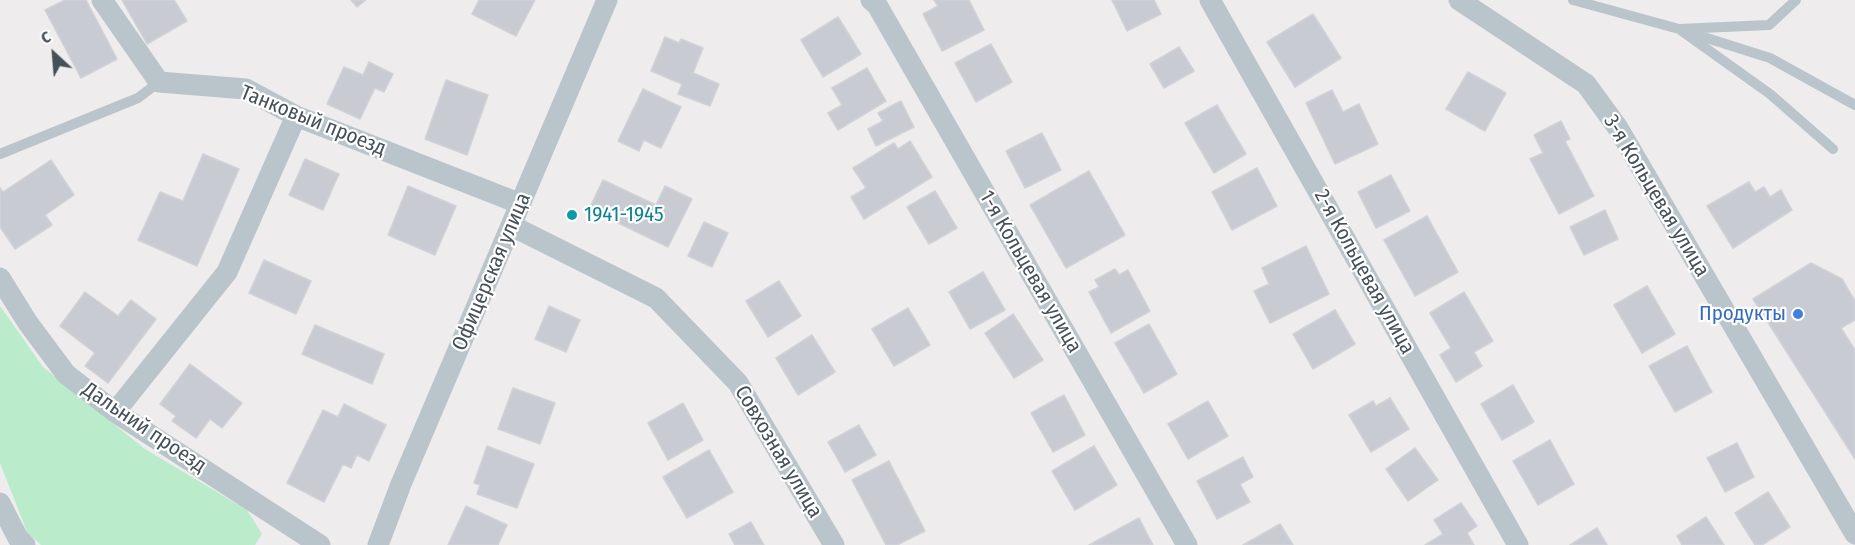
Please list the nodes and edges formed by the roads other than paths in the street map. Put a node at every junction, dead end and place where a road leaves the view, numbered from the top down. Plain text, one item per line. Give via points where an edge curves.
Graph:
1 (102, 0) edge
2 (607, 0) edge
3 (871, 0) edge
4 (1210, 0) edge
5 (1459, 0) edge
6 (1573, 0) edge
7 (1796, 0) edge
8 (1679, 29) junction
9 (159, 82) junction
10 (1855, 105) edge
11 (296, 116) junction
12 (1833, 149) dead end
13 (0, 154) edge
14 (521, 204) junction
15 (512, 226) junction
16 (0, 278) edge
17 (115, 412) junction
18 (0, 503) edge
19 (1855, 534) edge
20 (20, 543) edge
21 (320, 545) edge
22 (378, 545) edge
23 (834, 545) edge
24 (1187, 545) edge
25 (1518, 545) edge

1 - 9 street
2 - 14 street, Офицерская улица
3 - 24 street, 1-я Кольцевая улица
4 - 25 street, 2-я Кольцевая улица
5 - 19 street, 3-я Кольцевая улица via 1586,84 1618,128
6 - 8 lane
7 - 8 lane via 1769,25
8 - 10 lane via 1770,58
8 - 12 lane via 1770,94
9 - 11 street, Танковый проезд via 246,89
9 - 13 lane via 138,98
11 - 14 street, Танковый проезд
11 - 17 street via 227,272
14 - 15 street, Офицерская улица
15 - 22 street, Офицерская улица
15 - 23 street, Совхозная улица via 656,298 738,383
16 - 17 street, Дальний проезд via 66,374
17 - 21 street, Дальний проезд
18 - 20 street

